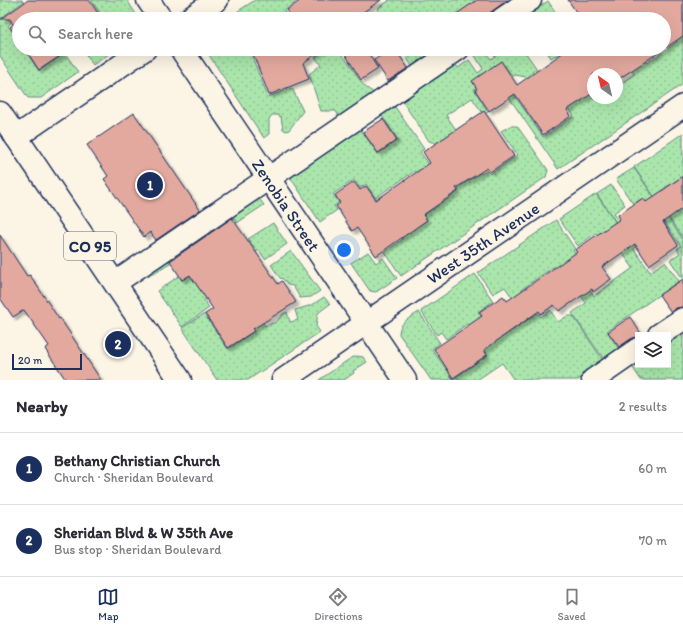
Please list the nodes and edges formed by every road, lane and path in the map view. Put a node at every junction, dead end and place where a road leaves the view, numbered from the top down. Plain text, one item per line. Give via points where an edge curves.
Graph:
1 (148, 0) edge
2 (217, 0) edge
3 (530, 0) edge
4 (156, 12) edge
5 (199, 12) edge
6 (512, 12) edge
7 (134, 56) edge
8 (186, 56) edge
9 (448, 56) edge
10 (683, 106) edge
11 (0, 113) edge
12 (16, 137) junction
13 (269, 179) junction
14 (115, 283) junction
15 (683, 319) edge
16 (367, 323) junction
17 (664, 332) edge
18 (635, 351) edge
19 (180, 380) edge
20 (283, 380) edge
21 (405, 380) edge
22 (593, 380) edge

1 - 4 street
2 - 5 street
3 - 6 street
7 - 12 street
8 - 13 street, Zenobia Street
9 - 13 street
10 - 16 street, West 35th Avenue
11 - 12 street, CO 95
12 - 14 street, CO 95
13 - 14 street
13 - 16 street, Zenobia Street
14 - 19 street, CO 95
15 - 17 street
16 - 20 street, West 35th Avenue
16 - 21 street, Zenobia Street
18 - 22 street

